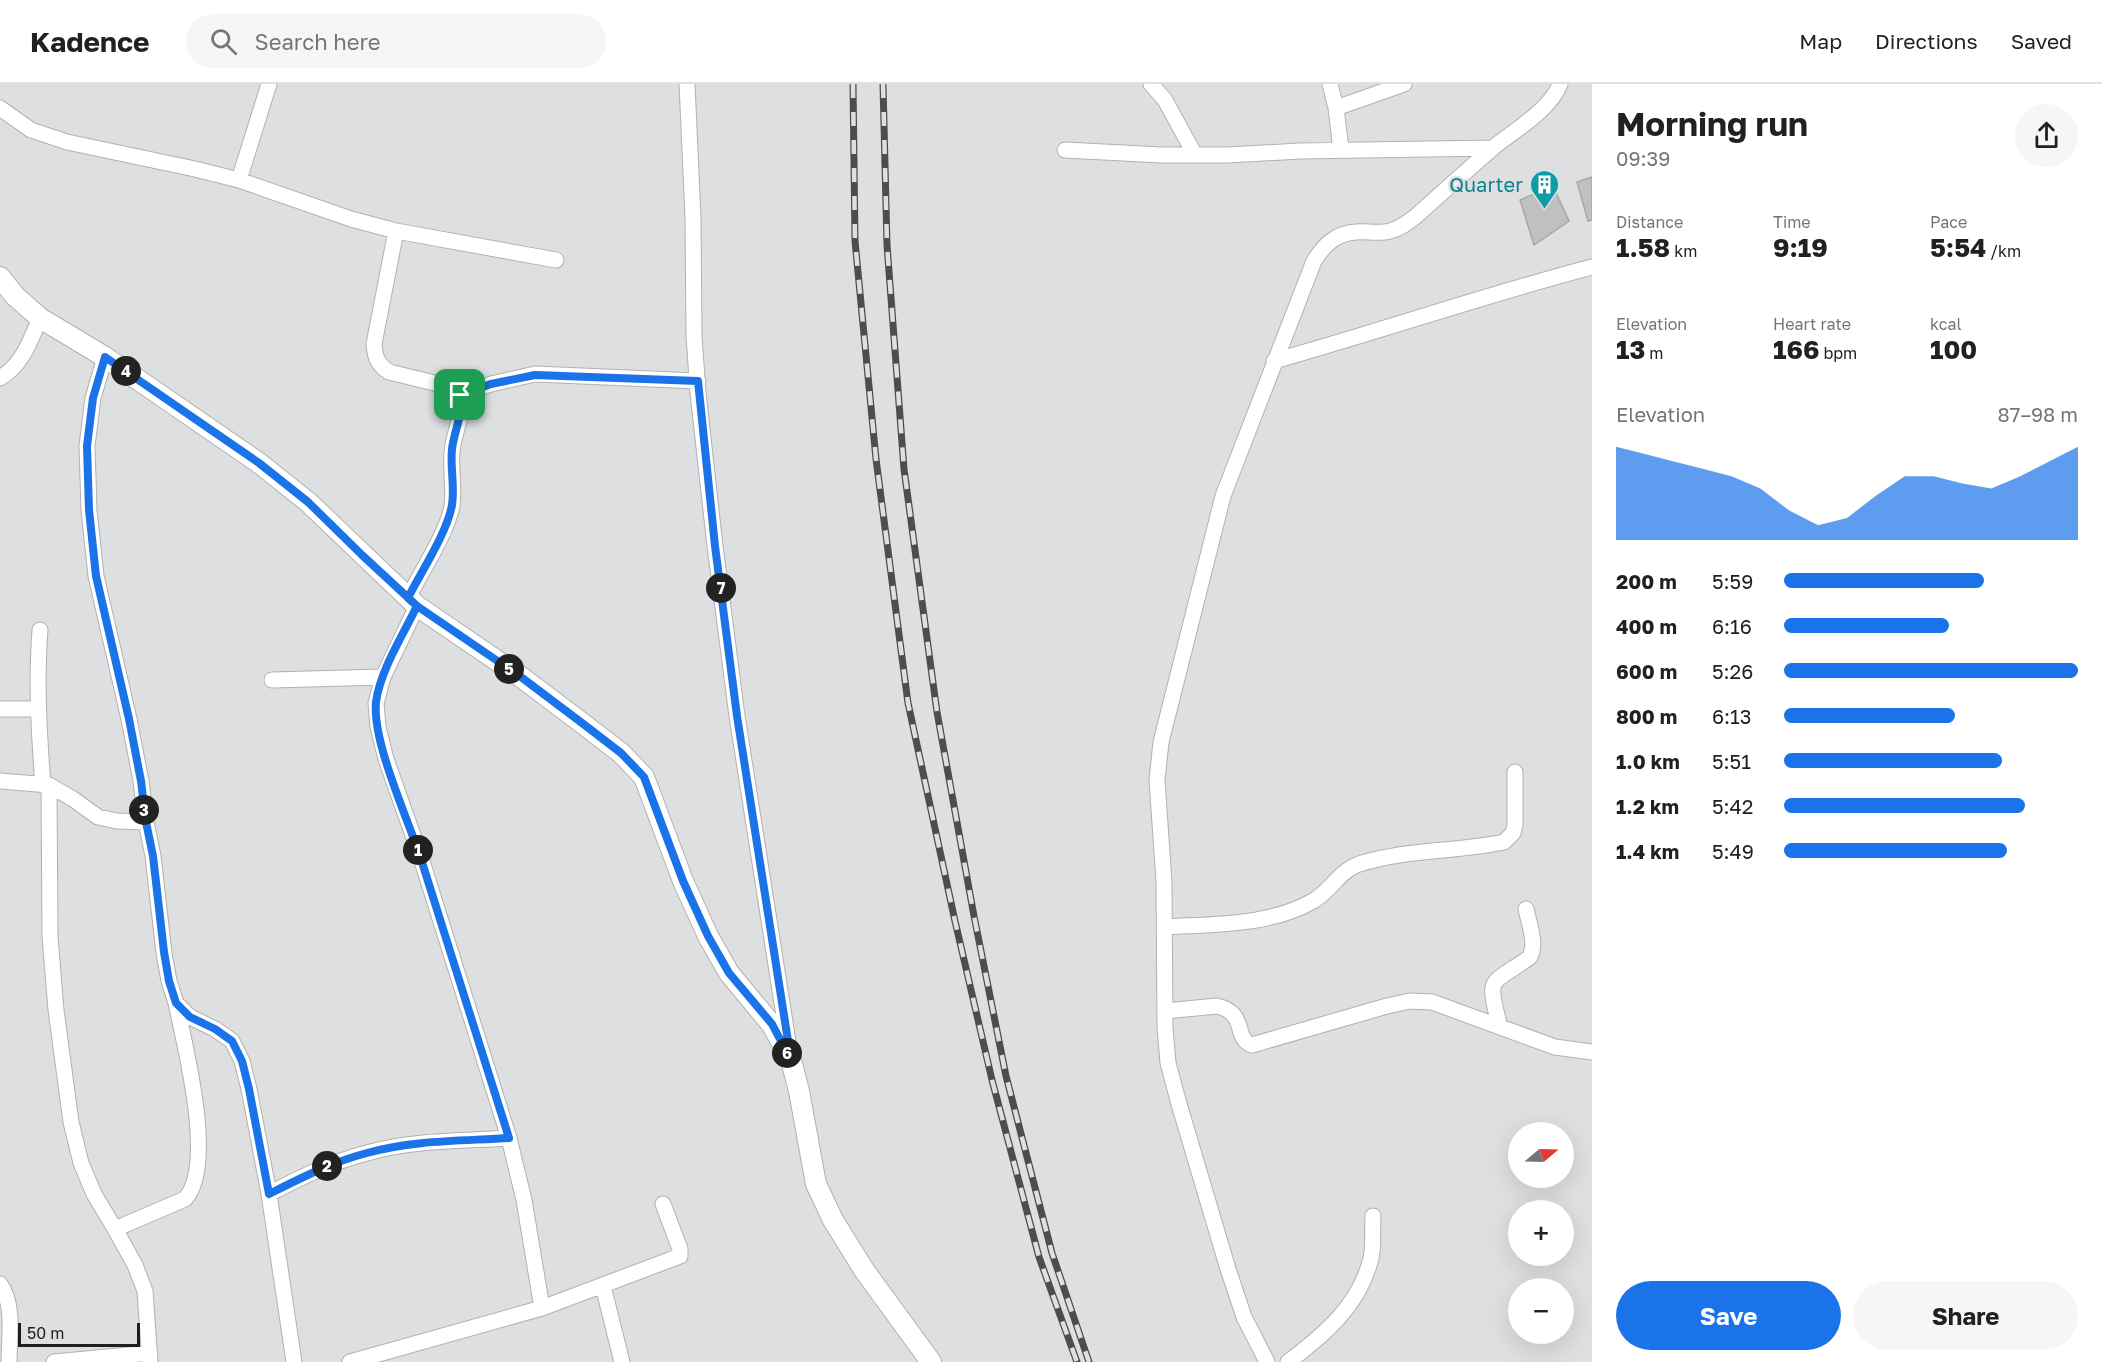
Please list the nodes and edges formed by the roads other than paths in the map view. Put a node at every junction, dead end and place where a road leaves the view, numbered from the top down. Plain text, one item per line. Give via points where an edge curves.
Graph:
1 (269, 84) edge
2 (687, 84) edge
3 (1151, 84) edge
4 (1330, 84) edge
5 (1404, 84) edge
6 (1560, 84) edge
7 (0, 108) edge
8 (1336, 108) junction
9 (1493, 148) junction
10 (1065, 150) dead end
11 (1341, 150) junction
12 (1195, 155) junction
13 (239, 180) junction
14 (396, 231) junction
15 (556, 260) dead end
16 (1592, 267) edge
17 (0, 277) edge
18 (40, 318) junction
19 (105, 357) junction
20 (1274, 361) junction
21 (0, 378) edge
22 (698, 381) junction
23 (460, 395) junction
24 (413, 602) junction
25 (40, 630) dead end
26 (383, 677) junction
27 (272, 680) dead end
28 (0, 709) edge
29 (37, 709) junction
30 (1515, 772) dead end
31 (0, 781) edge
32 (46, 785) junction
33 (146, 822) junction
34 (1526, 909) dead end
35 (1165, 927) junction
36 (176, 1003) junction
37 (1165, 1011) junction
38 (1500, 1027) junction
39 (1592, 1052) edge
40 (791, 1060) junction
41 (509, 1138) junction
42 (269, 1194) junction
43 (663, 1204) dead end
44 (1373, 1216) dead end
45 (115, 1229) junction
46 (0, 1284) edge
47 (603, 1286) junction
48 (542, 1308) junction
49 (150, 1358) edge
50 (9, 1362) edge
51 (54, 1362) edge
52 (294, 1362) edge
53 (350, 1362) edge
54 (622, 1362) edge
55 (931, 1362) edge
56 (1267, 1362) edge
57 (1288, 1362) edge

1 - 13 street
2 - 22 street
3 - 12 street via 1169,107
4 - 8 street
5 - 8 street
6 - 9 street via 1540,111
7 - 13 street via 31,130 67,142
8 - 11 street
9 - 11 street
9 - 20 street via 1402,226 1389,231 1353,232 1323,247
10 - 12 street
11 - 12 street
13 - 14 street
14 - 15 street
14 - 23 street via 374,344 375,357 389,372 455,388
16 - 20 street via 1463,302
17 - 18 main road
18 - 19 main road
18 - 21 street via 25,352 12,370
19 - 24 main road via 259,463 308,502
19 - 33 street via 93,398 87,446 89,510 96,576 129,719
20 - 35 street via 1223,496 1161,742 1157,780
22 - 23 street via 535,375
22 - 40 street via 737,716
23 - 24 street via 462,404 452,449 451,508
24 - 26 street
24 - 40 main road via 556,703 621,753 644,777 708,936 729,973 772,1024
25 - 29 street
26 - 27 street
26 - 41 street via 376,703 386,759
28 - 29 street
29 - 32 street
30 - 35 street via 1515,825 1504,842 1356,865 1314,901 1263,918
31 - 32 street
32 - 33 street via 98,817
32 - 45 street via 50,936 71,1122 94,1194
33 - 36 street via 164,952
34 - 38 street via 1533,951 1492,986
35 - 37 street
36 - 42 street via 190,1017 232,1041 242,1061
36 - 45 street via 198,1129 195,1183 185,1199
37 - 38 street via 1226,1008 1238,1021 1243,1039 1252,1045 1410,1001 1432,1002
37 - 56 street via 1168,1063 1198,1172 1245,1317
38 - 39 street via 1555,1047
40 - 55 main road via 816,1184 828,1211 864,1270
41 - 42 street via 405,1145 368,1152 307,1174
41 - 48 street via 527,1211
42 - 52 street
43 - 47 street via 680,1256
44 - 57 street via 1371,1257 1361,1287 1344,1313
45 - 49 street via 145,1291
46 - 50 street via 9,1305
47 - 48 street
47 - 54 street
48 - 53 street
49 - 51 street

